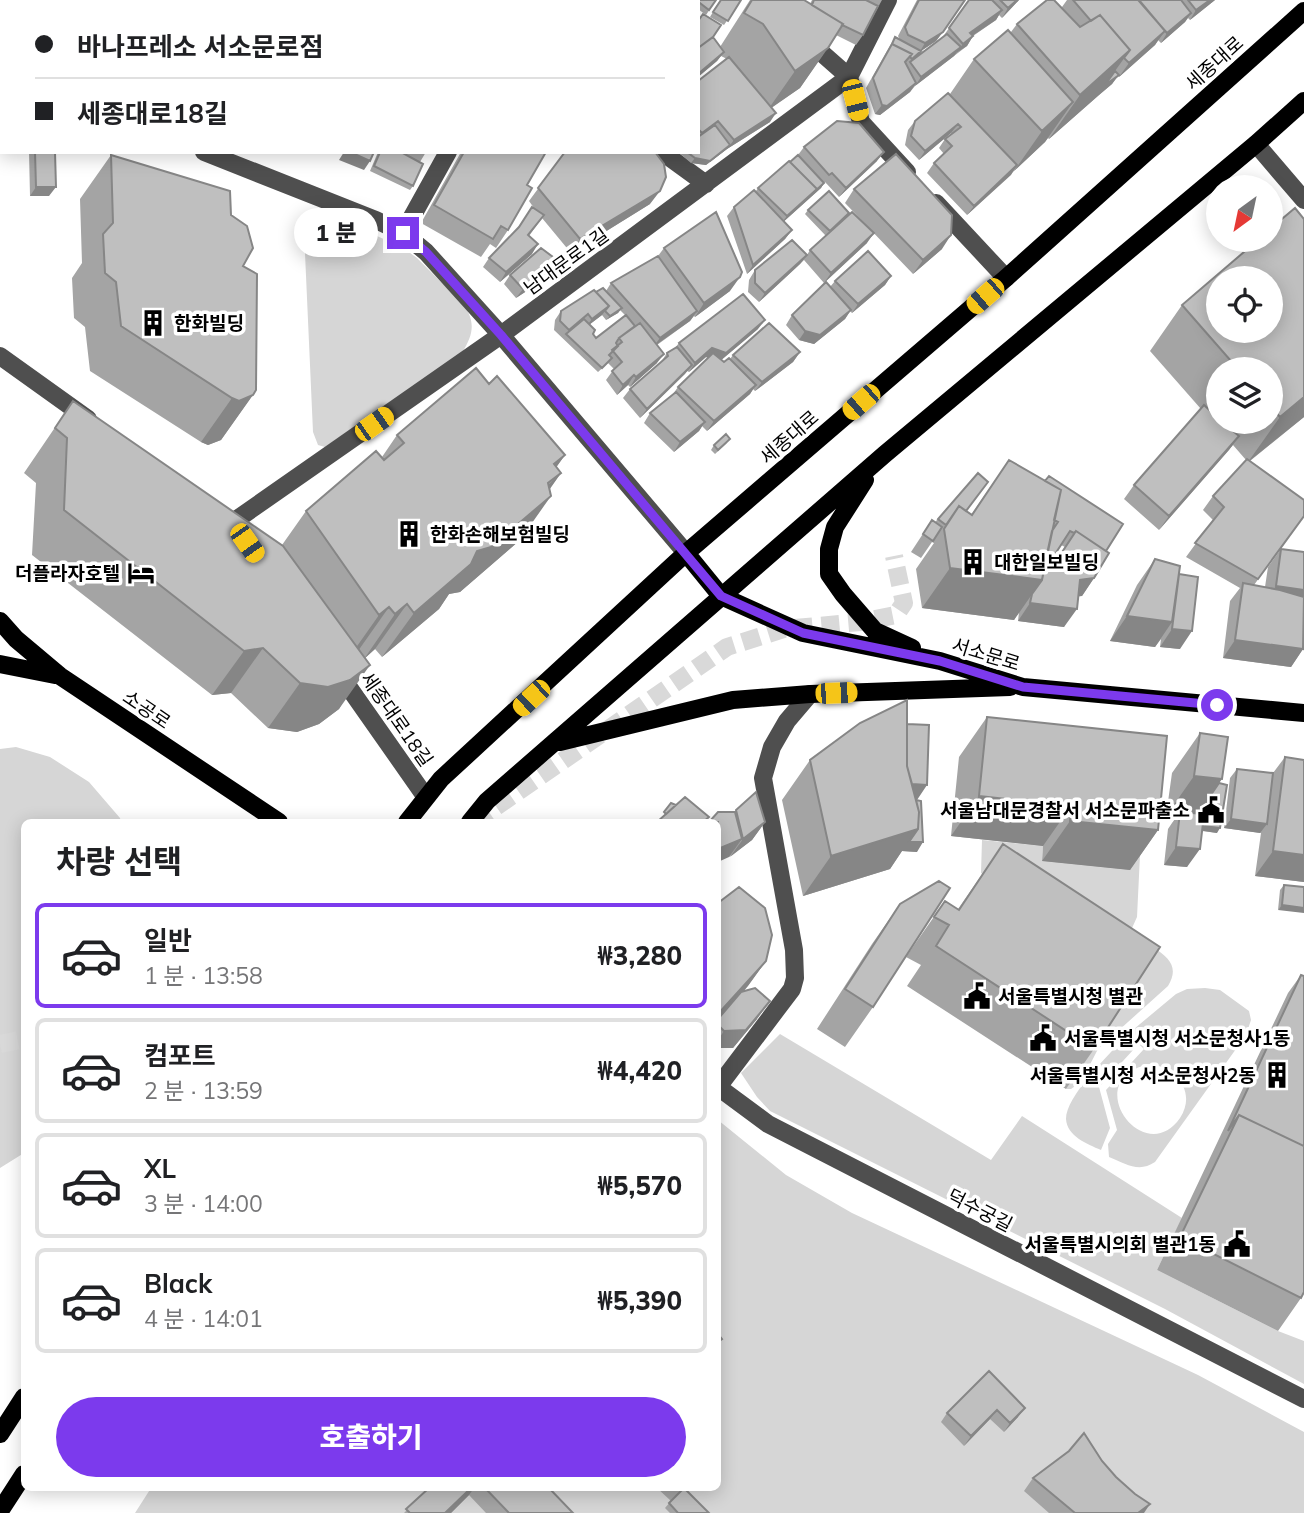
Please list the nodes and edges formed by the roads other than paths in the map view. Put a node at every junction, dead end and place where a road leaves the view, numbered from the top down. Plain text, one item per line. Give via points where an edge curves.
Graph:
1 (888, 0) edge
2 (1304, 11) edge
3 (791, 26) edge
4 (849, 77) junction
5 (1304, 100) edge
6 (1256, 144) junction
7 (209, 154) edge
8 (447, 154) edge
9 (665, 154) edge
10 (706, 184) junction
11 (1304, 200) edge
12 (403, 233) junction
13 (1006, 278) junction
14 (501, 335) junction
15 (0, 356) edge
16 (100, 427) edge
17 (885, 454) junction
18 (231, 523) edge
19 (686, 553) junction
20 (721, 596) junction
21 (0, 621) edge
22 (325, 653) edge
23 (940, 661) junction
24 (0, 664) edge
25 (60, 676) junction
26 (1023, 687) junction
27 (810, 694) junction
28 (1304, 713) edge
29 (557, 743) junction
30 (425, 796) junction
31 (274, 819) edge
32 (409, 819) edge
33 (472, 819) edge
34 (721, 1083) edge
35 (721, 1089) edge
36 (1304, 1399) edge
37 (21, 1402) edge
38 (0, 1434) edge
39 (21, 1479) edge
40 (0, 1511) edge

1 - 4 street, 남대문로1길
2 - 13 main road, 세종대로
3 - 4 street
4 - 10 street, 남대문로1길
4 - 13 street via 861,122
5 - 6 main road
6 - 11 street
6 - 17 main road
7 - 12 street
8 - 12 street
9 - 10 street
10 - 14 street, 남대문로1길
12 - 14 street
13 - 19 main road, 세종대로
14 - 18 street, 남대문로1길
14 - 19 street
15 - 16 street
17 - 20 main road
17 - 23 main road via 835,527 829,549 830,574 875,631
19 - 20 main road, 서소문로
19 - 30 main road, 세종대로
20 - 23 main road, 서소문로 via 803,633
20 - 29 main road
21 - 25 main road, 소공로
22 - 30 street, 세종대로18길
23 - 26 main road, 서소문로
24 - 25 main road
25 - 31 main road, 소공로
26 - 27 main road
26 - 28 main road, 서소문로
27 - 29 main road via 733,700
27 - 34 street via 787,720 772,747 763,778 795,978 792,989
29 - 33 main road via 487,801
30 - 32 main road, 세종대로
35 - 36 street, 덕수궁길 via 768,1124
37 - 38 main road
39 - 40 main road

